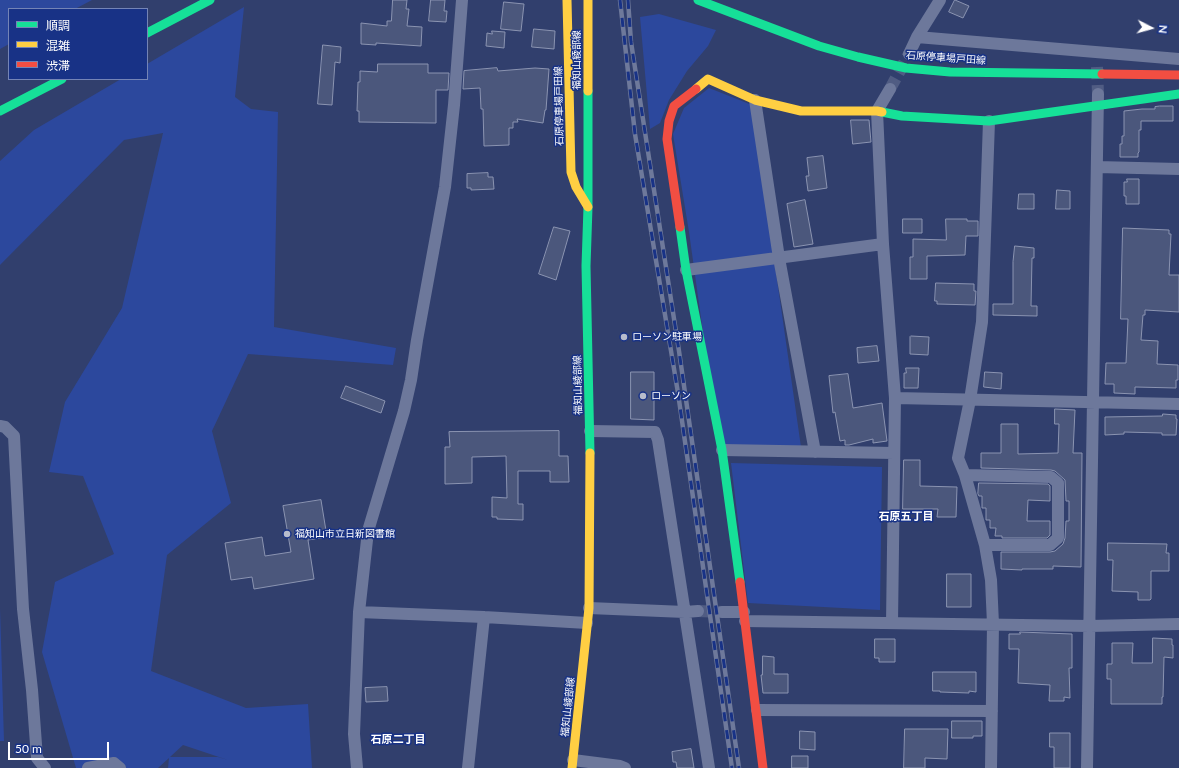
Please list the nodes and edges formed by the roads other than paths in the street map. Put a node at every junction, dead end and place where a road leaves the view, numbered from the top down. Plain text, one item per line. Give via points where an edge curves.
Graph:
1 (210, 0) edge
2 (462, 0) edge
3 (567, 0) edge
4 (588, 0) edge
5 (698, 0) edge
6 (940, 0) edge
7 (148, 32) edge
8 (917, 37) junction
9 (1099, 53) junction
10 (909, 54) tunnel mouth
11 (1179, 59) edge
12 (1097, 66) tunnel mouth
13 (1179, 75) edge
14 (60, 80) edge
15 (890, 89) tunnel mouth
16 (1179, 94) edge
17 (1097, 99) junction
18 (756, 100) junction
19 (0, 111) edge
20 (877, 111) junction
21 (989, 121) junction
22 (1097, 167) junction
23 (1179, 169) edge
24 (588, 207) junction
25 (884, 244) junction
26 (779, 258) junction
27 (686, 270) junction
28 (895, 398) junction
29 (970, 400) junction
30 (1092, 402) junction
31 (1179, 404) edge
32 (0, 426) edge
33 (590, 431) junction
34 (722, 450) junction
35 (815, 452) junction
36 (894, 453) junction
37 (965, 475) junction
38 (985, 545) junction
39 (589, 608) junction
40 (698, 611) tunnel mouth
41 (359, 612) junction
42 (685, 612) junction
43 (722, 612) tunnel mouth
44 (744, 616) junction
45 (484, 617) junction
46 (587, 623) junction
47 (892, 623) junction
48 (993, 624) junction
49 (1179, 624) edge
50 (1090, 626) junction
51 (757, 710) junction
52 (992, 711) junction
53 (573, 764) edge
54 (45, 768) edge
55 (88, 768) edge
56 (120, 768) edge
57 (357, 768) edge
58 (468, 768) edge
59 (625, 768) edge
60 (709, 768) edge
61 (763, 768) edge
62 (991, 768) edge
63 (1087, 768) edge

1 - 7 main road
2 - 41 street via 445,187 416,340 411,380 368,531
3 - 24 main road, 石原停車場戸田線 via 571,172
4 - 24 main road, 福知山綾部線
5 - 13 main road, 石原停車場戸田線 via 819,46 906,68 950,72
6 - 8 street
8 - 9 street
8 - 10 street
9 - 11 street
9 - 12 street
14 - 19 main road
15 - 20 street
16 - 17 main road
17 - 21 main road
17 - 22 street
18 - 20 main road via 801,111
18 - 26 street
18 - 27 main road via 708,79 674,106 667,139
20 - 21 main road via 902,116
20 - 25 street
21 - 29 street via 982,322
22 - 23 street
22 - 30 street
24 - 33 main road, 福知山綾部線 via 586,266
25 - 26 street
25 - 28 street
26 - 27 street
26 - 35 street
27 - 34 main road
28 - 29 street
28 - 36 street
29 - 30 street
29 - 37 street via 958,458
30 - 31 street
30 - 50 street
32 - 54 street via 5,426 14,436 23,609 37,758
33 - 39 main road, 福知山綾部線
33 - 42 street via 655,432
34 - 35 street
34 - 44 main road
35 - 36 street
36 - 47 street
37 - 38 street
37 - 38 street via 1051,477 1058,483 1058,538 1050,545
38 - 48 street via 992,580
39 - 42 street
39 - 46 main road, 福知山綾部線
40 - 42 street
41 - 45 street
41 - 57 street via 354,734
42 - 60 street
43 - 44 street
44 - 47 street
44 - 51 main road
45 - 46 street
45 - 58 street
46 - 53 main road, 福知山綾部線
47 - 48 street
48 - 50 street
48 - 52 street
49 - 50 street
50 - 63 street
51 - 52 street
51 - 61 main road
52 - 62 street
53 - 59 street
55 - 56 street via 114,762

